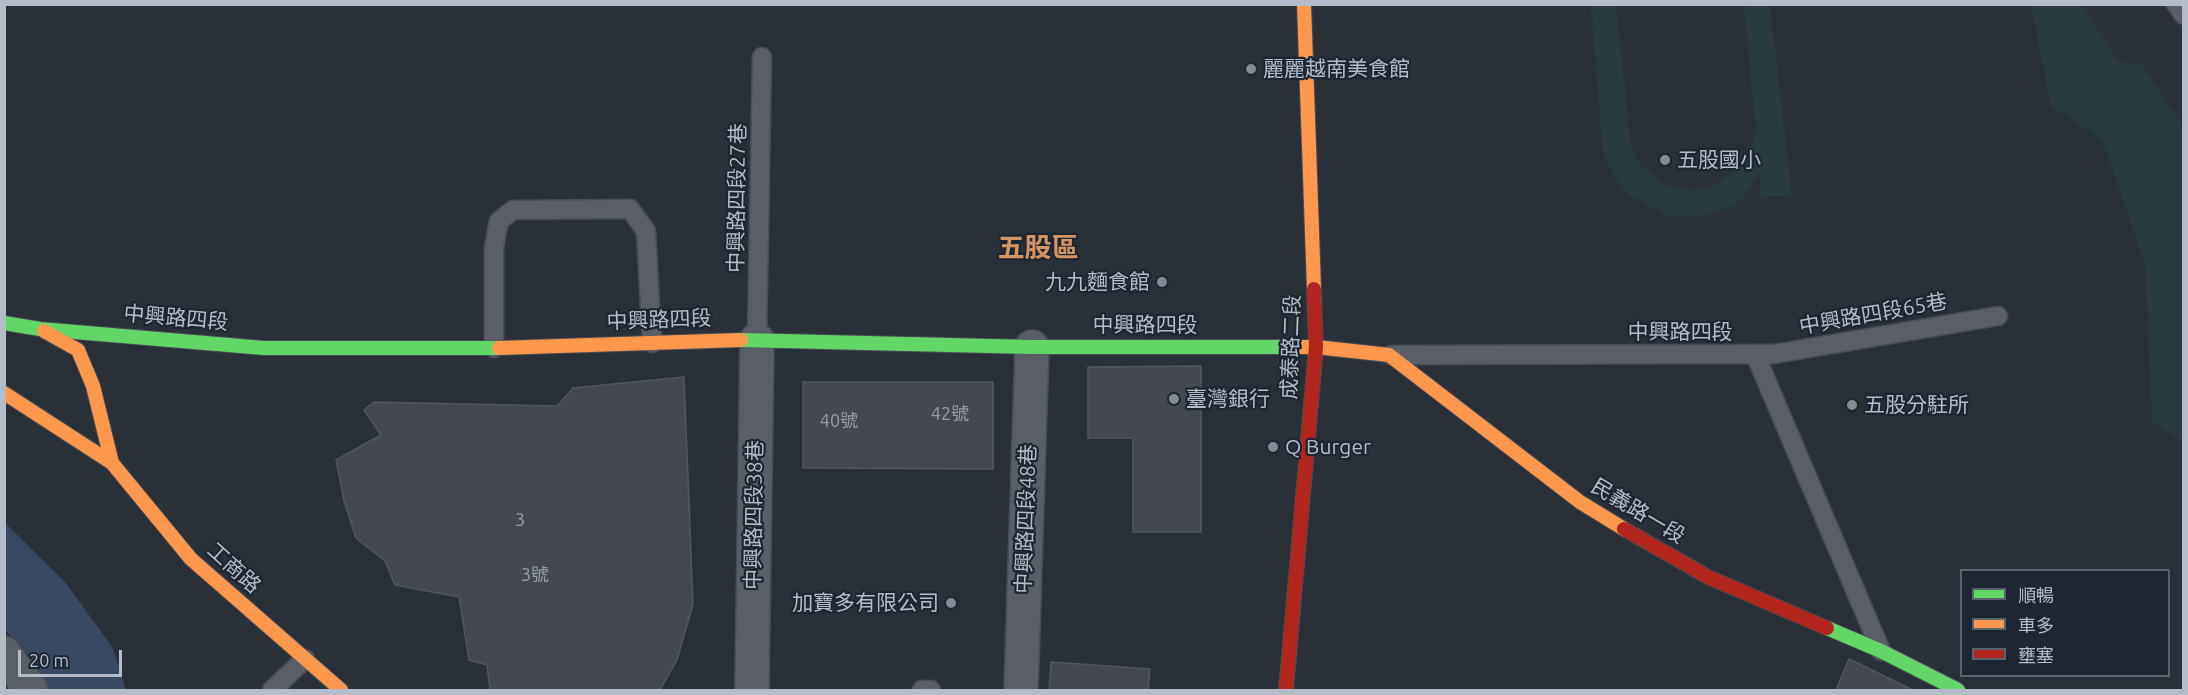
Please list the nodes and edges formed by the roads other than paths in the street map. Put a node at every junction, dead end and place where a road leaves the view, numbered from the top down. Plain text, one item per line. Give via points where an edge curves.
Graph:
1 (1304, 4) edge
2 (2175, 4) edge
3 (2184, 15) edge
4 (762, 57) dead end
5 (1998, 316) dead end
6 (4, 323) edge
7 (40, 329) junction
8 (756, 340) junction
9 (652, 343) junction
10 (1032, 347) junction
11 (1316, 347) junction
12 (494, 348) junction
13 (1755, 354) junction
14 (1389, 355) junction
15 (4, 393) edge
16 (112, 464) junction
17 (1881, 651) junction
18 (4, 653) edge
19 (305, 659) junction
20 (31, 690) edge
21 (272, 690) edge
22 (341, 690) edge
23 (752, 690) edge
24 (922, 690) edge
25 (931, 690) edge
26 (1021, 690) edge
27 (1286, 690) edge
28 (1958, 690) edge

1 - 11 main road, 成泰路二段
2 - 3 lane
4 - 8 lane, 中興路四段27巷
5 - 13 lane, 中興路四段65巷
6 - 7 main road, 中興路四段
7 - 12 main road, 中興路四段 via 264,348
7 - 16 main road, 工商路 via 78,350 93,386
8 - 9 main road, 中興路四段
8 - 10 main road, 中興路四段
8 - 23 street, 中興路四段38巷
9 - 12 main road, 中興路四段
9 - 12 lane via 646,231 630,209 513,210 499,221 494,246
10 - 11 main road, 中興路四段
10 - 26 street, 中興路四段48巷
11 - 14 main road
11 - 27 main road, 成泰路二段
13 - 14 lane, 中興路四段
13 - 17 lane, 中興路四段
14 - 17 main road, 民義路一段 via 1580,502 1649,545 1708,578
15 - 16 main road, 工商路
16 - 19 main road, 工商路 via 191,559
17 - 28 main road, 民義路一段
18 - 20 street
19 - 21 lane
19 - 22 main road, 工商路
24 - 25 lane

